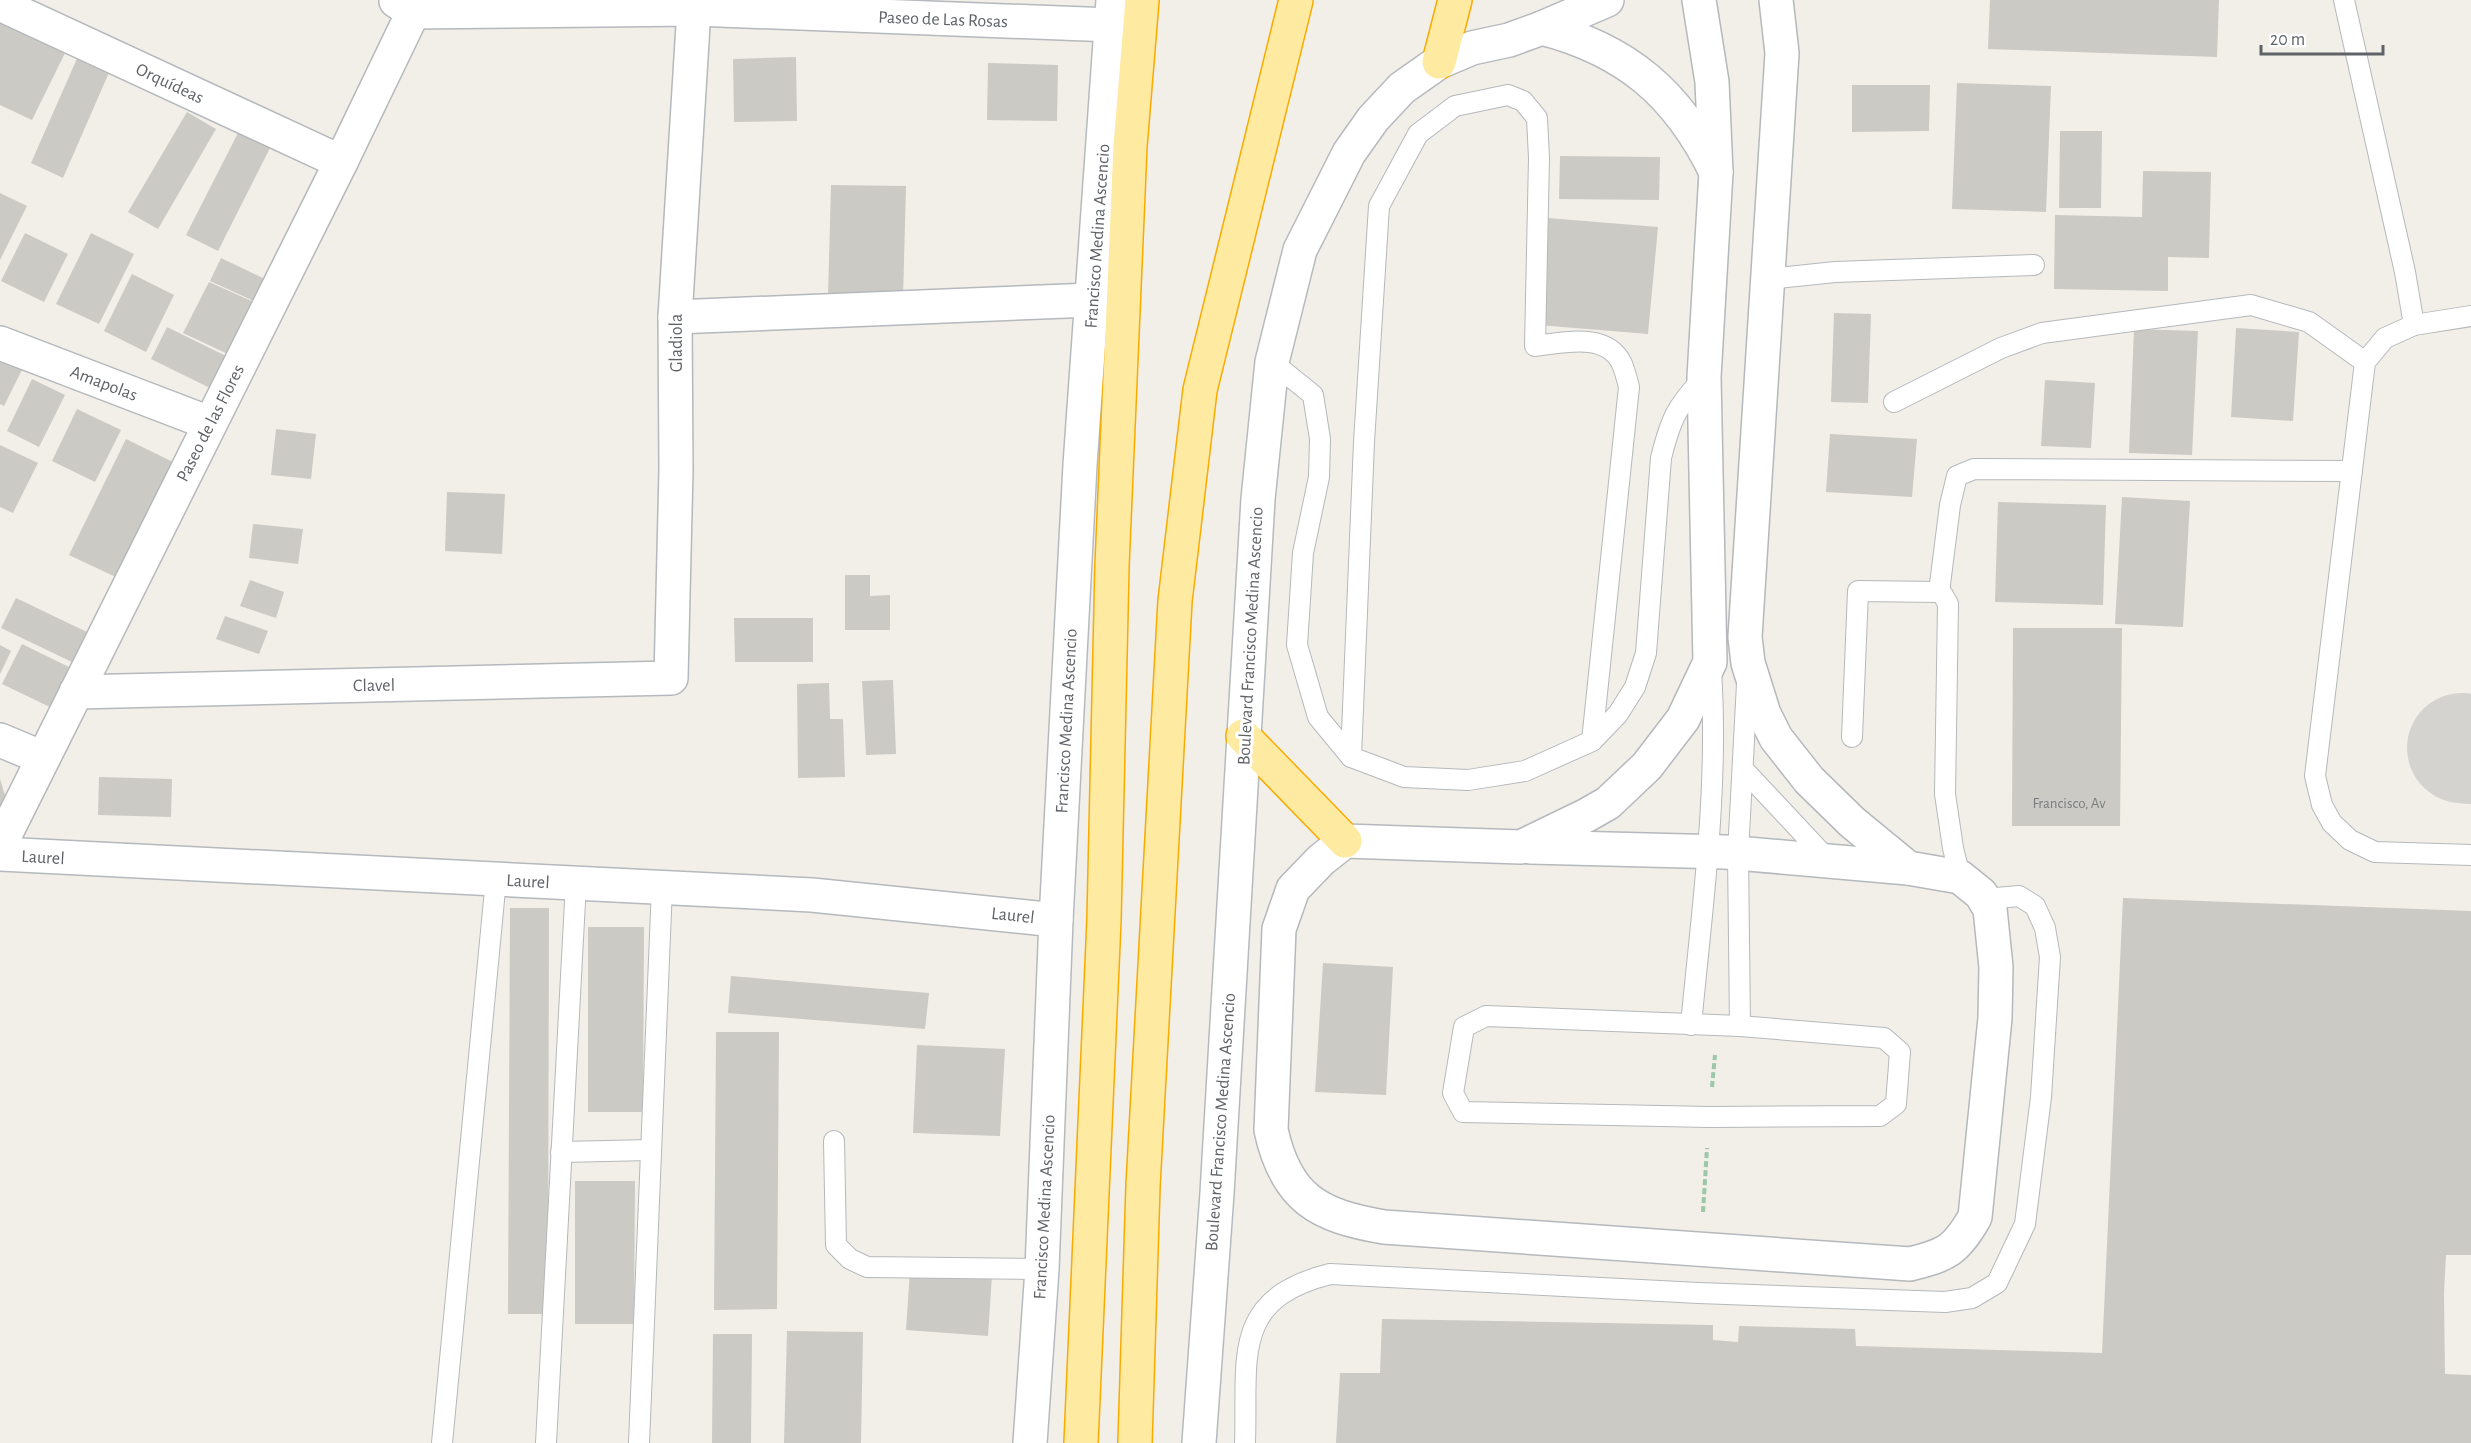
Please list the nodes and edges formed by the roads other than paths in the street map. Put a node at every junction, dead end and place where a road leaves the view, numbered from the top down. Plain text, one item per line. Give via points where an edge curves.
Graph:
1 (1142, 0) edge
2 (1160, 0) edge
3 (1296, 0) edge
4 (1455, 0) edge
5 (1606, 0) edge
6 (1699, 0) edge
7 (1776, 0) edge
8 (2344, 0) edge
9 (0, 4) edge
10 (409, 4) edge
11 (694, 9) junction
12 (1113, 12) edge
13 (1542, 28) junction
14 (1439, 62) junction
15 (1130, 146) junction
16 (341, 162) junction
17 (1716, 172) junction
18 (2034, 265) dead end
19 (1768, 279) junction
20 (1092, 300) junction
21 (2471, 316) edge
22 (675, 317) junction
23 (2414, 325) junction
24 (0, 343) edge
25 (1272, 362) junction
26 (2365, 362) junction
27 (1704, 377) junction
28 (1894, 402) dead end
29 (209, 423) junction
30 (2352, 471) junction
31 (1939, 592) junction
32 (1710, 662) junction
33 (1748, 663) junction
34 (671, 678) joint
35 (76, 692) junction
36 (1244, 736) junction
37 (1852, 737) dead end
38 (0, 740) edge
39 (1592, 741) junction
40 (1351, 757) junction
41 (43, 758) junction
42 (1743, 769) junction
43 (1346, 841) junction
44 (0, 845) edge
45 (1521, 847) junction
46 (1722, 852) junction
47 (0, 854) edge
48 (2471, 855) edge
49 (1830, 861) junction
50 (1908, 868) junction
51 (1960, 877) junction
52 (496, 879) junction
53 (576, 883) junction
54 (662, 887) junction
55 (1985, 899) junction
56 (1056, 920) junction
57 (1691, 1025) junction
58 (1740, 1026) junction
59 (834, 1141) dead end
60 (651, 1149) junction
61 (561, 1152) junction
62 (1042, 1269) junction
63 (442, 1443) edge
64 (546, 1443) edge
65 (639, 1443) edge
66 (1030, 1443) edge
67 (1081, 1443) edge
68 (1135, 1443) edge
69 (1199, 1443) edge
70 (1245, 1443) edge

1 - 15 highway, Francisco Medina Ascencio
2 - 15 highway
3 - 68 highway via 1200,390 1175,601 1143,1186
4 - 14 highway
5 - 13 street, Boulevard Francisco Medina Ascencio
6 - 17 street via 1712,82
7 - 19 street via 1782,53
8 - 23 lane
9 - 16 street, Orquídeas
10 - 11 street, Paseo de Las Rosas
10 - 16 street, Paseo de las Flores
11 - 12 street, Paseo de Las Rosas
11 - 22 street, Gladiola
12 - 20 street, Francisco Medina Ascencio
13 - 14 street, Boulevard Francisco Medina Ascencio
13 - 17 street via 1609,52 1654,84 1690,124
14 - 25 street, Boulevard Francisco Medina Ascencio via 1402,88 1349,153 1299,250
15 - 67 highway, Francisco Medina Ascencio via 1112,567 1104,920
16 - 29 street, Paseo de las Flores
17 - 27 street
18 - 19 lane via 1835,272
19 - 33 street via 1746,637
20 - 22 street
20 - 56 street, Francisco Medina Ascencio
21 - 23 lane
22 - 34 street, Gladiola
23 - 26 lane via 2385,338
24 - 29 street, Amapolas
25 - 36 street, Boulevard Francisco Medina Ascencio via 1258,499
25 - 40 lane via 1313,395 1320,439 1319,477 1304,553 1297,645 1318,717
26 - 28 lane via 2309,322 2250,305 2042,333 2001,348
26 - 30 lane
27 - 32 street
27 - 39 lane via 1675,411 1661,458 1646,653 1635,687 1618,714
29 - 35 street, Paseo de las Flores
30 - 31 lane via 1974,470 1957,476
30 - 48 lane via 2315,776 2322,805 2332,823 2350,840 2375,852
31 - 37 lane via 1858,591
31 - 51 lane via 1948,604 1945,794
32 - 45 street via 1683,719 1630,784 1601,807
32 - 46 lane via 1713,777
33 - 42 lane
33 - 50 street via 1764,714 1791,760 1852,822
34 - 35 street, Clavel
35 - 41 street, Paseo de las Flores
36 - 43 highway
36 - 69 street, Boulevard Francisco Medina Ascencio
38 - 41 street
39 - 40 lane via 1525,771 1468,780 1404,777
39 - 40 lane via 1629,387 1621,362 1608,348 1592,342 1535,346 1537,118 1523,101 1508,95 1455,106 1418,134 1379,206
41 - 44 street, Paseo de las Flores
42 - 46 lane
42 - 49 lane
43 - 45 street
43 - 55 street via 1293,889 1279,928 1271,1130 1283,1167 1303,1197 1348,1221 1384,1227 1910,1264 1936,1258 1961,1241 1975,1216 1995,1018 1996,967 1990,909
45 - 46 street
46 - 49 street
46 - 57 lane
46 - 58 lane
47 - 52 street, Laurel
49 - 50 street
50 - 51 street
51 - 55 street
52 - 53 street, Laurel
52 - 63 lane
53 - 54 street, Laurel
53 - 61 lane
54 - 56 street, Laurel via 812,895
54 - 60 lane
55 - 70 lane via 2019,897 2035,906 2045,928 2050,957 2041,1097 2025,1224 1997,1283 1972,1298 1945,1302 1330,1274 1305,1280 1278,1295 1259,1314 1248,1339
56 - 62 street, Francisco Medina Ascencio
57 - 58 lane
57 - 58 lane via 1486,1016 1464,1027 1453,1093 1463,1112 1880,1116 1896,1104 1899,1052 1884,1038
59 - 62 lane via 836,1245 850,1259 867,1267
60 - 61 lane
60 - 65 lane
61 - 64 lane
62 - 66 street, Francisco Medina Ascencio

